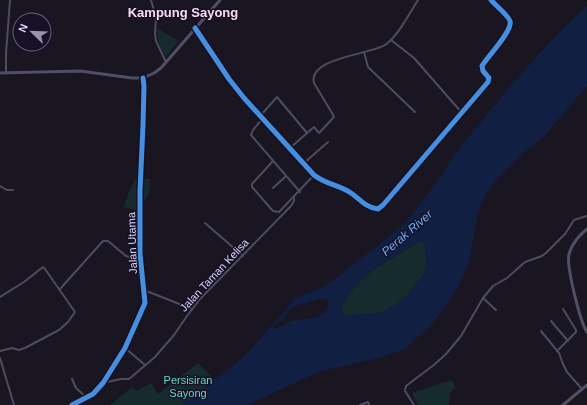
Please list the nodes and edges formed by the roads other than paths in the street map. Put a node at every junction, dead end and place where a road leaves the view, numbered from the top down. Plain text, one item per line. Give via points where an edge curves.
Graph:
1 (10, 0) edge
2 (151, 0) edge
3 (220, 0) edge
4 (418, 0) edge
5 (491, 0) edge
6 (195, 28) junction
7 (391, 40) junction
8 (364, 52) junction
9 (166, 62) junction
10 (0, 73) edge
11 (6, 73) junction
12 (143, 78) junction
13 (415, 112) dead end
14 (462, 112) junction
15 (261, 115) junction
16 (263, 118) junction
17 (307, 133) junction
18 (328, 142) dead end
19 (290, 148) junction
20 (273, 160) junction
21 (304, 163) junction
22 (314, 175) junction
23 (286, 176) junction
24 (0, 186) edge
25 (273, 188) dead end
26 (13, 190) dead end
27 (300, 192) junction
28 (294, 198) junction
29 (587, 216) edge
30 (205, 223) dead end
31 (587, 229) edge
32 (243, 256) junction
33 (141, 260) junction
34 (60, 289) junction
35 (144, 290) junction
36 (0, 297) edge
37 (483, 298) junction
38 (192, 309) junction
39 (563, 309) dead end
40 (496, 310) dead end
41 (551, 321) dead end
42 (541, 331) dead end
43 (587, 332) edge
44 (568, 341) junction
45 (125, 348) junction
46 (0, 351) edge
47 (557, 351) junction
48 (0, 358) edge
49 (145, 365) junction
50 (72, 379) dead end
51 (103, 383) junction
52 (586, 387) edge
53 (87, 398) junction
54 (565, 404) edge
55 (14, 405) edge
56 (72, 405) edge
57 (360, 405) edge
58 (369, 405) edge
59 (414, 405) edge

1 - 11 street
2 - 9 street via 156,18 156,41
3 - 6 main road
4 - 7 street
5 - 14 street via 506,15 510,24 482,66 482,71 489,78 488,82
6 - 9 main road
6 - 15 street via 244,98
7 - 8 street via 381,48
7 - 14 street via 414,58
8 - 13 street via 368,67
8 - 17 street via 328,64 314,74 312,79 334,118 319,133 314,127
9 - 12 main road via 154,73
10 - 11 main road
11 - 12 main road via 80,71
12 - 33 street, Jalan Utama
14 - 22 street via 378,209
15 - 16 street
15 - 17 street via 276,97
16 - 19 street
16 - 20 street via 251,135
17 - 19 street
18 - 21 street
19 - 21 street
20 - 23 street
20 - 28 street via 252,187 276,213
21 - 22 street
22 - 27 street
23 - 25 street
23 - 27 street
24 - 26 street
27 - 28 street
28 - 32 street, Jalan Taman Kelisa via 291,206
29 - 37 street via 576,219 568,232 546,253 525,262 493,286
30 - 32 street
31 - 43 main road via 573,245 568,260 580,316
32 - 38 street, Jalan Taman Kelisa
33 - 34 street via 126,256 108,241 103,241
33 - 35 street, Jalan Utama
34 - 36 street via 42,267
34 - 46 street via 75,312 68,322 59,330 25,348
35 - 38 street
35 - 45 street, Jalan Utama via 144,306
37 - 40 street
37 - 59 street via 461,336 446,354 406,386 406,393
38 - 49 street, Jalan Taman Kelisa via 167,344
39 - 44 street via 576,330
41 - 44 street
42 - 47 street
44 - 47 street
45 - 49 street
45 - 51 street, Jalan Utama
47 - 52 street via 568,372
48 - 55 street
49 - 51 street, Jalan Taman Kelisa via 129,379
50 - 53 street via 76,388
51 - 53 street, Jalan Utama
52 - 54 main road
53 - 56 street, Jalan Utama
57 - 58 street via 368,402

